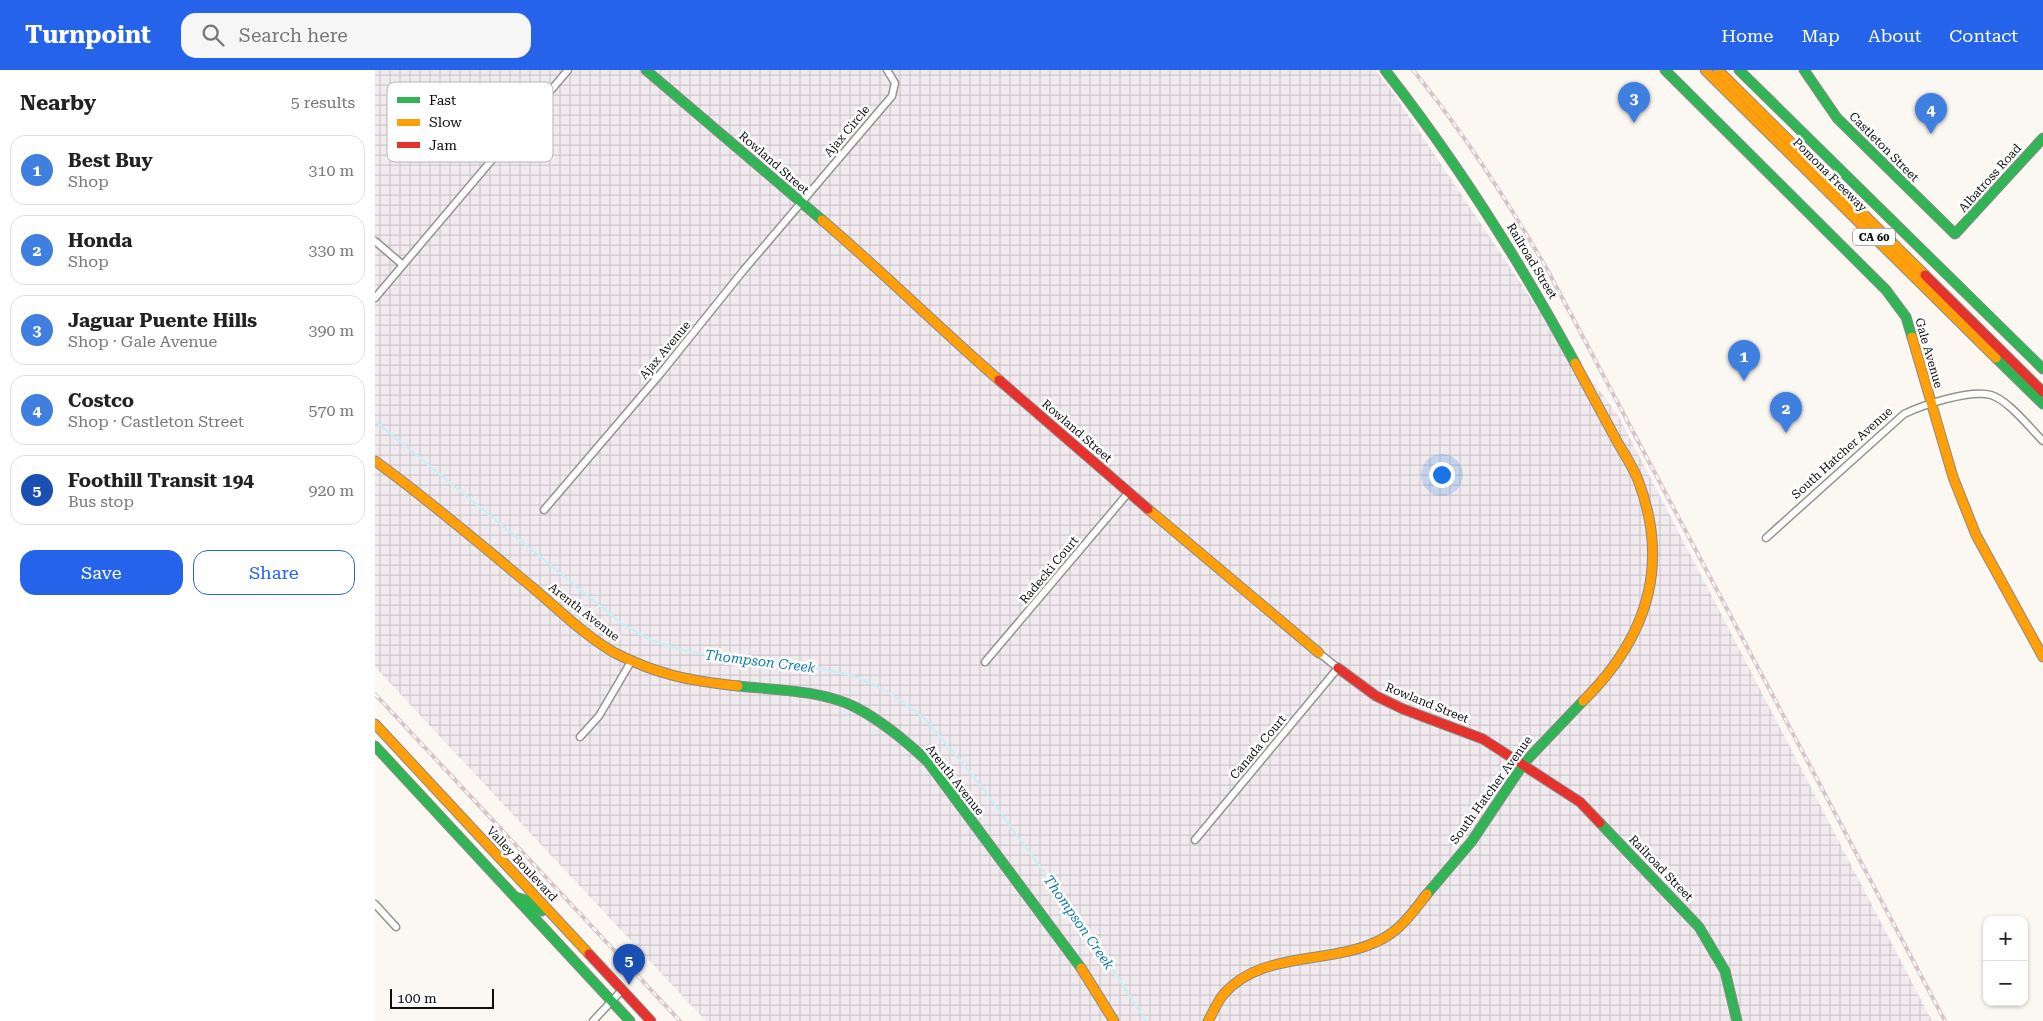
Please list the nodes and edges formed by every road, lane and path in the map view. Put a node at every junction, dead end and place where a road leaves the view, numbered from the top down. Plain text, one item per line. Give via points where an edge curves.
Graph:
1 (569, 70) edge
2 (646, 70) edge
3 (887, 70) edge
4 (1385, 70) edge
5 (1665, 70) edge
6 (1705, 70) edge
7 (1718, 70) edge
8 (1725, 70) edge
9 (1739, 70) edge
10 (1804, 70) edge
11 (553, 89) edge
12 (2043, 138) edge
13 (491, 162) edge
14 (801, 203) junction
15 (1955, 234) joint
16 (375, 242) edge
17 (403, 265) junction
18 (375, 298) edge
19 (2043, 369) edge
20 (2043, 385) edge
21 (2043, 392) edge
22 (1931, 402) junction
23 (2043, 404) edge
24 (2043, 441) edge
25 (375, 461) edge
26 (1637, 478) joint
27 (1129, 492) junction
28 (544, 510) dead end
29 (1766, 538) dead end
30 (1319, 653) joint
31 (2043, 657) edge
32 (632, 660) junction
33 (985, 662) dead end
34 (1337, 668) junction
35 (375, 724) edge
36 (580, 737) dead end
37 (375, 746) edge
38 (1524, 764) junction
39 (1195, 840) dead end
40 (515, 898) junction
41 (375, 904) edge
42 (561, 925) junction
43 (396, 927) dead end
44 (622, 990) junction
45 (611, 1001) junction
46 (593, 1021) edge
47 (629, 1021) edge
48 (651, 1021) edge
49 (1114, 1021) edge
50 (1208, 1021) edge
51 (1737, 1021) edge

1 - 11 street
2 - 14 main road, Rowland Street
3 - 14 street, Ajax Circle via 895,83 891,96
4 - 26 main road, Railroad Street via 1487,211 1538,294
5 - 22 main road, Gale Avenue via 1886,290 1906,316
6 - 23 main road, Pomona Freeway / CA 60
7 - 21 main road
8 - 20 main road
9 - 19 main road, Pomona Freeway / CA 60
10 - 15 main road, Castleton Street via 1837,118
12 - 15 main road, Albatross Road
13 - 17 street
14 - 27 main road, Rowland Street via 885,274 948,336
14 - 28 street, Ajax Avenue
16 - 17 street
17 - 18 street
22 - 24 street, South Hatcher Avenue via 1976,394 1991,395 2005,404
22 - 29 street, South Hatcher Avenue via 1904,414
22 - 31 main road, Gale Avenue via 1953,477 1976,535
25 - 32 main road, Arenth Avenue via 445,513 576,625 614,652
26 - 38 main road, South Hatcher Avenue via 1651,526 1653,567 1645,609 1627,653 1598,688 1545,737
27 - 30 main road, Rowland Street
27 - 33 street, Radecki Court
30 - 34 street, Rowland Street
32 - 36 street via 599,716
32 - 49 main road, Arenth Avenue via 689,681 827,698 881,722 928,762 1094,986
34 - 38 main road, Rowland Street via 1376,696 1483,739
34 - 39 street, Canada Court
35 - 42 main road, Valley Boulevard
37 - 40 main road
38 - 50 main road, South Hatcher Avenue via 1471,842 1399,928 1358,949 1267,966 1244,974 1227,988
38 - 51 main road, Railroad Street via 1580,802 1699,927 1725,971
40 - 42 main road via 527,900
40 - 45 main road
41 - 43 street
42 - 44 main road, Valley Boulevard
44 - 45 street
44 - 48 main road, Valley Boulevard
45 - 46 street
45 - 47 main road

